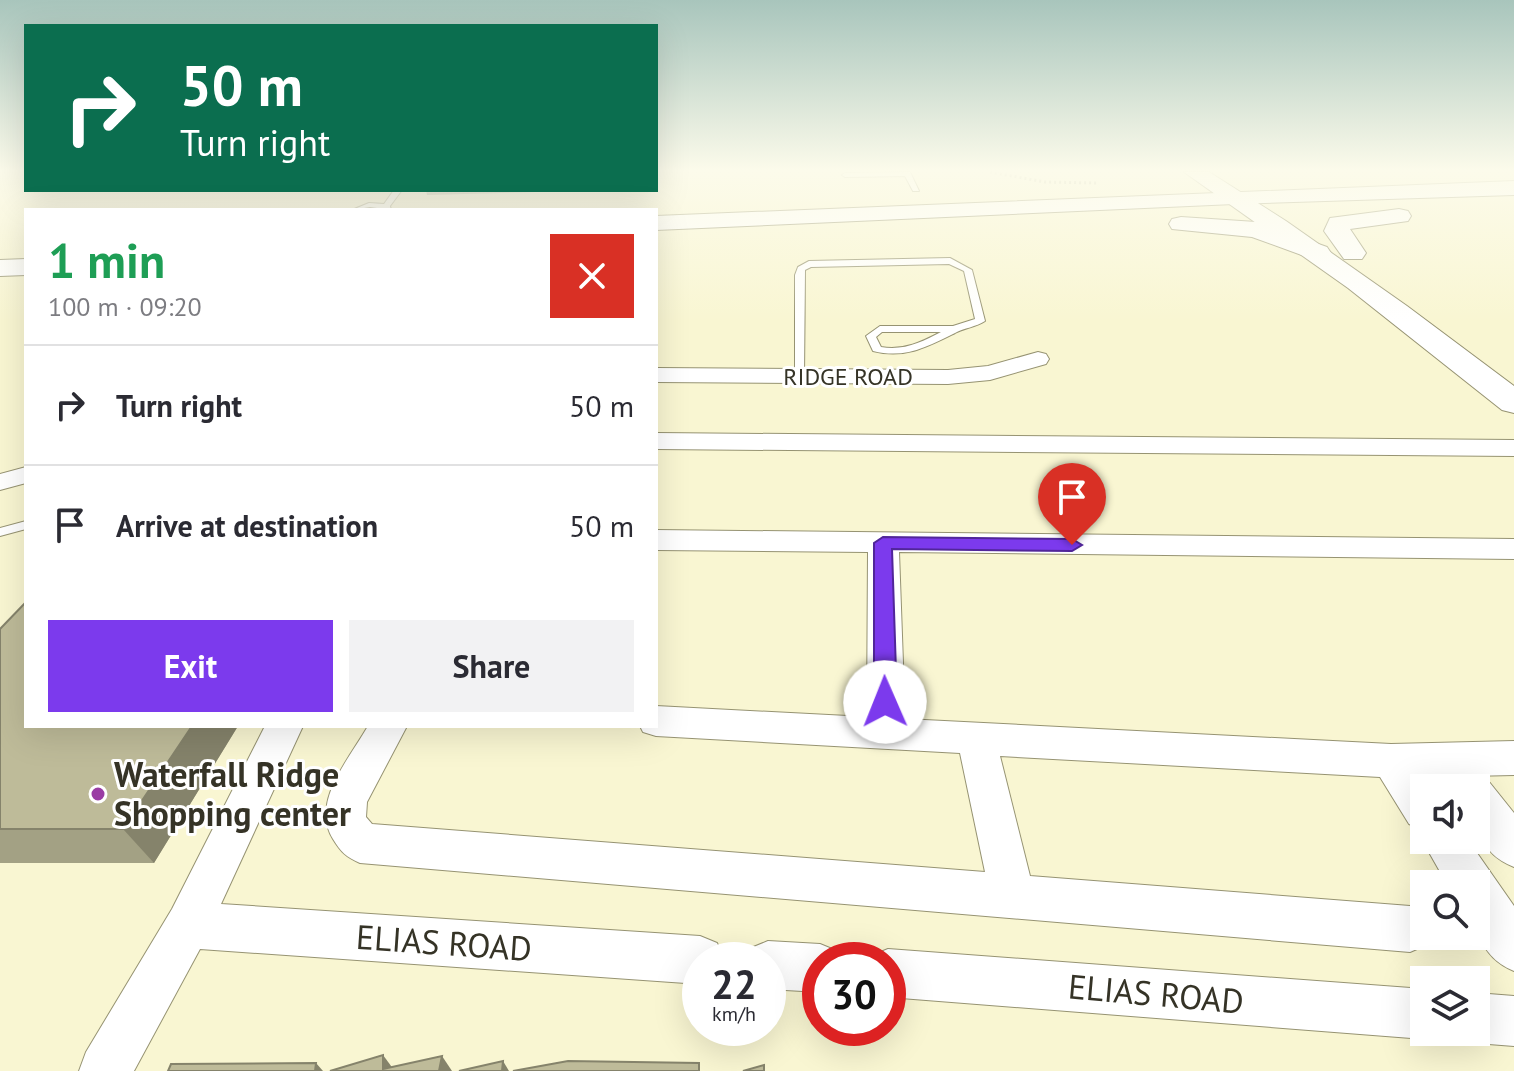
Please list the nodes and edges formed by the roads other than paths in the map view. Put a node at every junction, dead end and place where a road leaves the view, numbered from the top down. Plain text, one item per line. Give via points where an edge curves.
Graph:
1 (679, 222) edge
2 (1165, 222) edge
3 (1282, 222) edge
4 (1306, 222) edge
5 (1347, 222) edge
6 (658, 223) edge
7 (1158, 223) junction
8 (658, 243) edge
9 (24, 250) edge
10 (0, 251) edge
11 (1318, 253) junction
12 (1353, 253) junction
13 (24, 267) edge
14 (0, 268) edge
15 (954, 329) junction
16 (1038, 359) dead end
17 (1514, 373) edge
18 (658, 375) edge
19 (799, 376) junction
20 (1514, 403) edge
21 (658, 441) edge
22 (1514, 448) edge
23 (24, 476) edge
24 (0, 482) edge
25 (24, 526) edge
26 (0, 532) edge
27 (658, 540) edge
28 (883, 543) junction
29 (1514, 549) edge
30 (658, 721) edge
31 (283, 728) edge
32 (387, 728) edge
33 (886, 734) junction
34 (976, 739) junction
35 (1514, 758) edge
36 (1391, 761) junction
37 (1459, 774) edge
38 (1410, 790) edge
39 (1490, 815) edge
40 (1514, 847) edge
41 (1013, 897) junction
42 (1490, 910) edge
43 (188, 925) junction
44 (1410, 929) dead end
45 (1514, 947) edge
46 (682, 959) edge
47 (906, 974) edge
48 (1410, 1013) edge
49 (1490, 1019) edge
50 (1514, 1021) edge
51 (105, 1071) edge

1 - 6 main road
2 - 7 main road
3 - 11 main road
4 - 12 main road
5 - 12 main road via 1339,223 1337,231
7 - 8 main road
7 - 11 main road via 1256,230
9 - 10 main road
11 - 20 main road
12 - 17 main road
13 - 14 main road
15 - 15 lane via 901,353 877,349 871,336 880,329
15 - 19 lane via 980,321 968,270 961,265 809,264 799,275
16 - 19 street, RIDGE ROAD via 990,373 948,377
18 - 19 street, RIDGE ROAD
21 - 22 street
23 - 24 street
25 - 26 lane
27 - 28 street
28 - 29 street
28 - 33 street
30 - 33 street
31 - 43 street
32 - 41 street via 347,801 345,821 360,843
33 - 34 street
34 - 36 street
34 - 41 street
35 - 37 street
36 - 37 street
36 - 38 street
39 - 40 street
41 - 44 street
42 - 45 street
43 - 46 street, ELIAS ROAD
43 - 51 street
47 - 48 street, ELIAS ROAD
49 - 50 street

